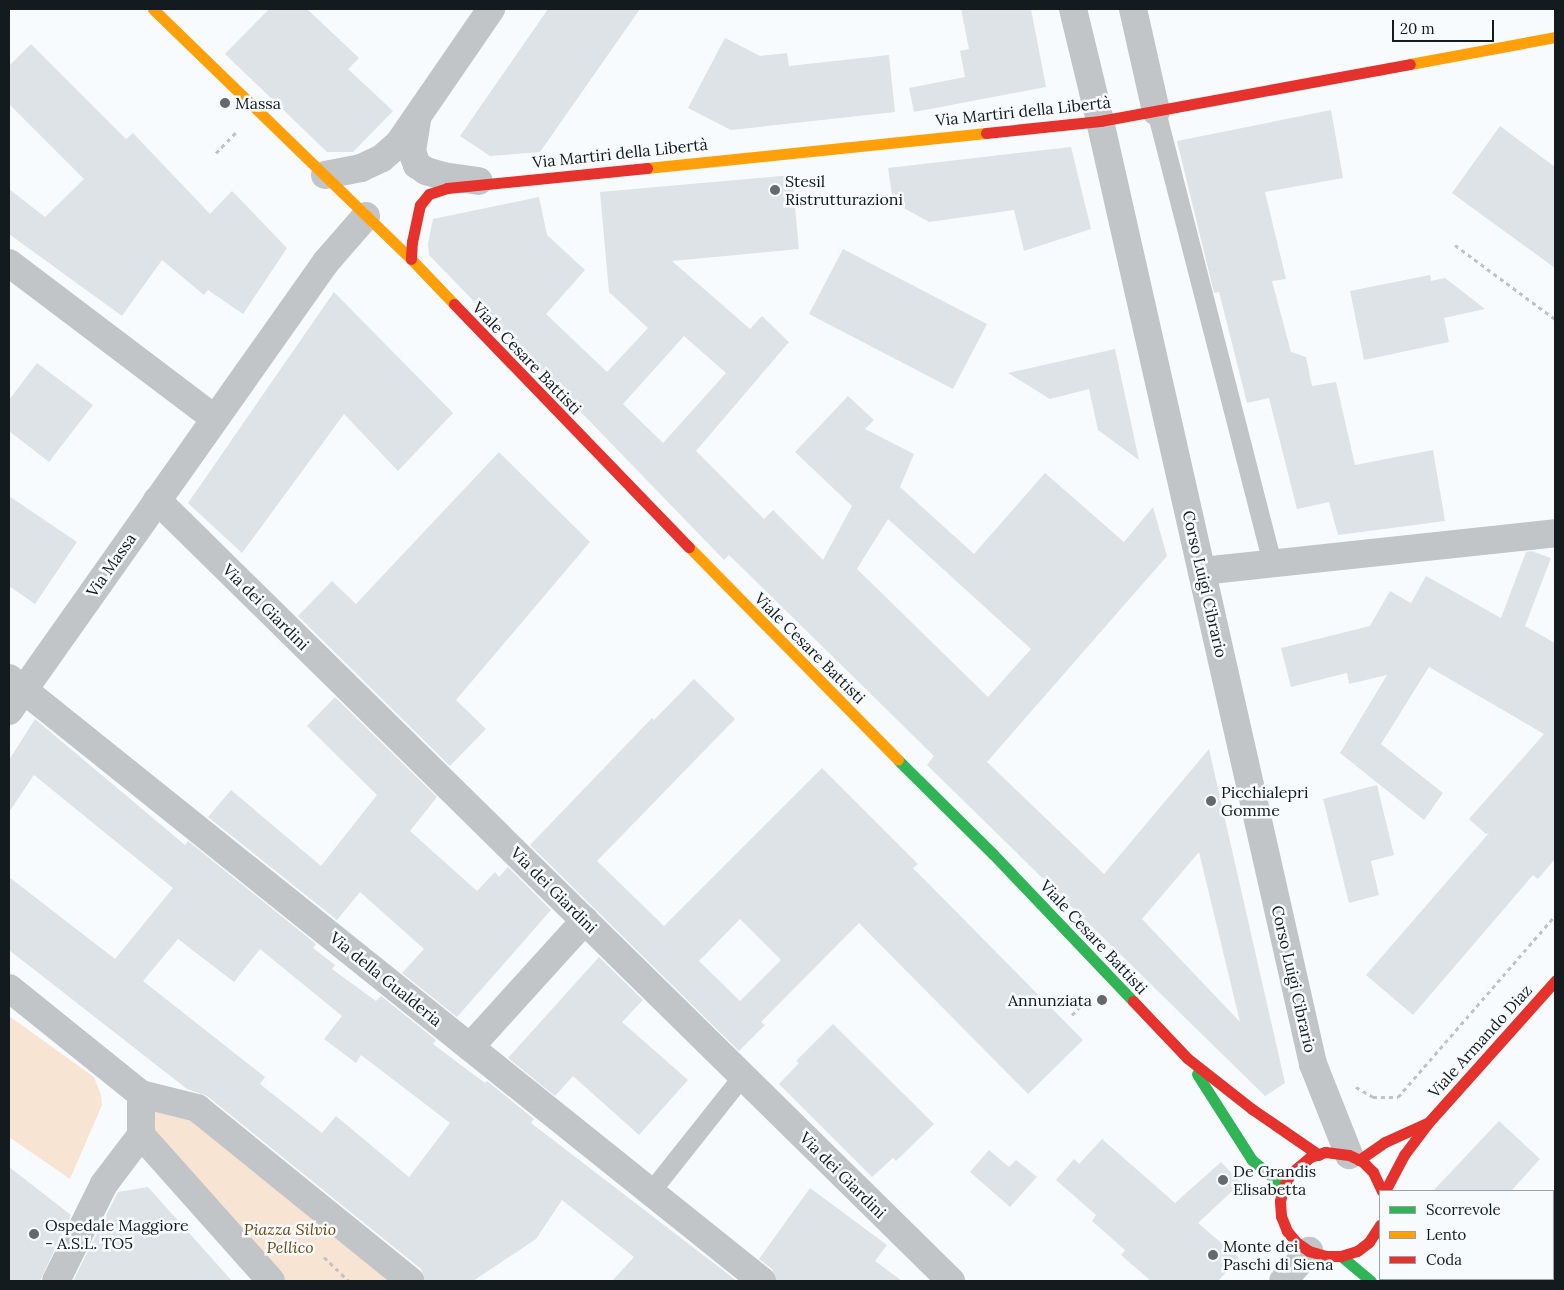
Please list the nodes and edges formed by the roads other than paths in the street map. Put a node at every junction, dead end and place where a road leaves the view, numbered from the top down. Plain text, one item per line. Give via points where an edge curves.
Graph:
1 (153, 9) edge
2 (491, 9) edge
3 (1072, 9) edge
4 (1133, 9) edge
5 (1555, 37) edge
6 (1156, 111) junction
7 (418, 118) junction
8 (1100, 121) junction
9 (325, 175) junction
10 (489, 182) junction
11 (366, 216) junction
12 (411, 259) junction
13 (9, 263) edge
14 (215, 419) junction
15 (157, 500) junction
16 (1555, 533) edge
17 (1272, 564) junction
18 (1202, 571) junction
19 (16, 683) edge
20 (9, 712) edge
21 (585, 920) junction
22 (1555, 981) edge
23 (9, 988) edge
24 (470, 1047) junction
25 (1187, 1058) junction
26 (742, 1076) junction
27 (141, 1094) junction
28 (1428, 1123) junction
29 (141, 1135) junction
30 (1319, 1154) junction
31 (1354, 1158) junction
32 (1284, 1186) junction
33 (1382, 1190) edge
34 (1384, 1190) edge
35 (651, 1191) junction
36 (1379, 1230) edge
37 (1310, 1251) junction
38 (1341, 1256) junction
39 (56, 1281) edge
40 (271, 1281) edge
41 (411, 1281) edge
42 (762, 1281) edge
43 (951, 1281) edge
44 (1283, 1281) edge
45 (1371, 1281) edge

1 - 9 street
2 - 7 street
3 - 8 street, Corso Luigi Cibrario
4 - 6 street
5 - 6 street, Via Martiri della Libertà
6 - 8 street, Via Martiri della Libertà
6 - 17 lane
7 - 9 street via 399,143 382,158 361,168
7 - 10 street via 412,152 416,165 443,176
8 - 10 street, Via Martiri della Libertà
8 - 18 street, Corso Luigi Cibrario
9 - 11 street, Viale Cesare Battisti
10 - 12 street via 429,194 420,205 415,223
11 - 12 street, Viale Cesare Battisti
11 - 14 street, Via Massa via 326,262
12 - 25 street, Viale Cesare Battisti via 792,654 994,854
13 - 14 street
14 - 15 street, Via Massa
15 - 19 street, Via Massa
15 - 21 street, Via dei Giardini
16 - 17 street
17 - 18 street
18 - 31 street, Corso Luigi Cibrario via 1313,1064
19 - 20 street, Via Massa
19 - 24 street, Via della Gualderia
21 - 24 street
21 - 26 street, Via dei Giardini
22 - 28 street, Viale Armando Diaz
23 - 27 street
24 - 35 street, Via della Gualderia
25 - 30 street, Viale Cesare Battisti via 1252,1109
25 - 32 street, Viale Cesare Battisti via 1252,1160
26 - 35 lane
26 - 43 street, Via dei Giardini
27 - 29 street
27 - 41 street via 197,1108
28 - 31 street, Viale Armando Diaz
28 - 34 street, Viale Armando Diaz
29 - 39 street via 104,1184
29 - 40 street
30 - 31 street via 1336,1153
30 - 32 street via 1291,1172
31 - 33 street via 1373,1172
32 - 37 street via 1281,1216 1287,1231
35 - 42 street, Via della Gualderia
36 - 38 street via 1357,1251
37 - 38 street
37 - 44 street
38 - 45 street

